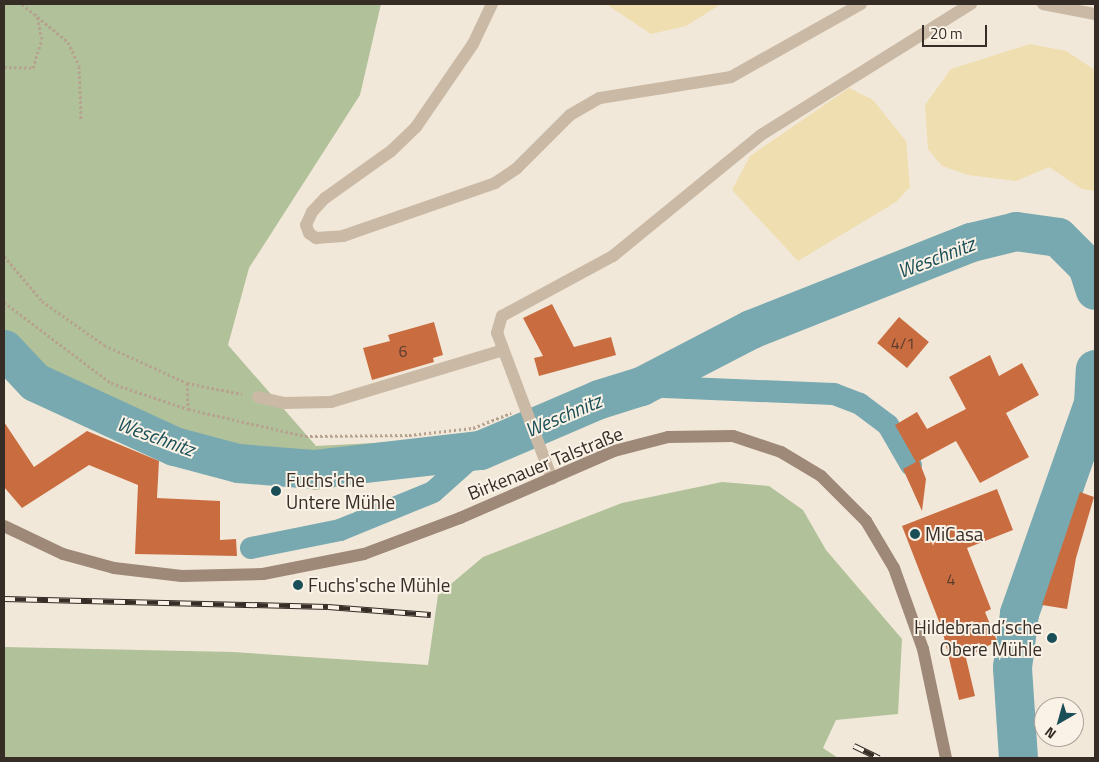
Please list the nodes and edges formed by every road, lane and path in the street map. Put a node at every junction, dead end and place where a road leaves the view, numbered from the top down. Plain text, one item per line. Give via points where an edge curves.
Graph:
1 (22, 4) edge
2 (492, 4) edge
3 (861, 4) edge
4 (971, 4) edge
5 (1043, 4) edge
6 (36, 13) junction
7 (1095, 14) edge
8 (4, 67) edge
9 (81, 120) dead end
10 (4, 256) edge
11 (4, 302) edge
12 (503, 350) junction
13 (188, 383) junction
14 (258, 397) joint
15 (522, 408) junction
16 (188, 409) junction
17 (552, 479) junction
18 (4, 526) edge
19 (946, 758) edge

1 - 6 path
2 - 3 lane via 473,44 416,127 391,151 325,198 312,212 306,225 308,233 316,238 343,236 495,183 517,168 570,114 600,98 731,77
4 - 12 lane via 760,135 614,256 507,312 496,328
5 - 7 lane
6 - 8 path via 42,39 33,68
6 - 9 path via 68,42 79,66
10 - 13 path via 42,301 104,345
11 - 16 path via 112,383
12 - 14 lane via 331,402 291,404
12 - 15 lane
13 - 14 path
13 - 16 path
15 - 16 path via 473,428 305,436
15 - 17 lane
17 - 18 main road, Birkenauer Talstraße via 364,554 263,574 182,576 114,568 64,554
17 - 19 main road, Birkenauer Talstraße via 614,451 668,437 702,434 733,436 781,452 821,476 866,521 894,568 923,649

